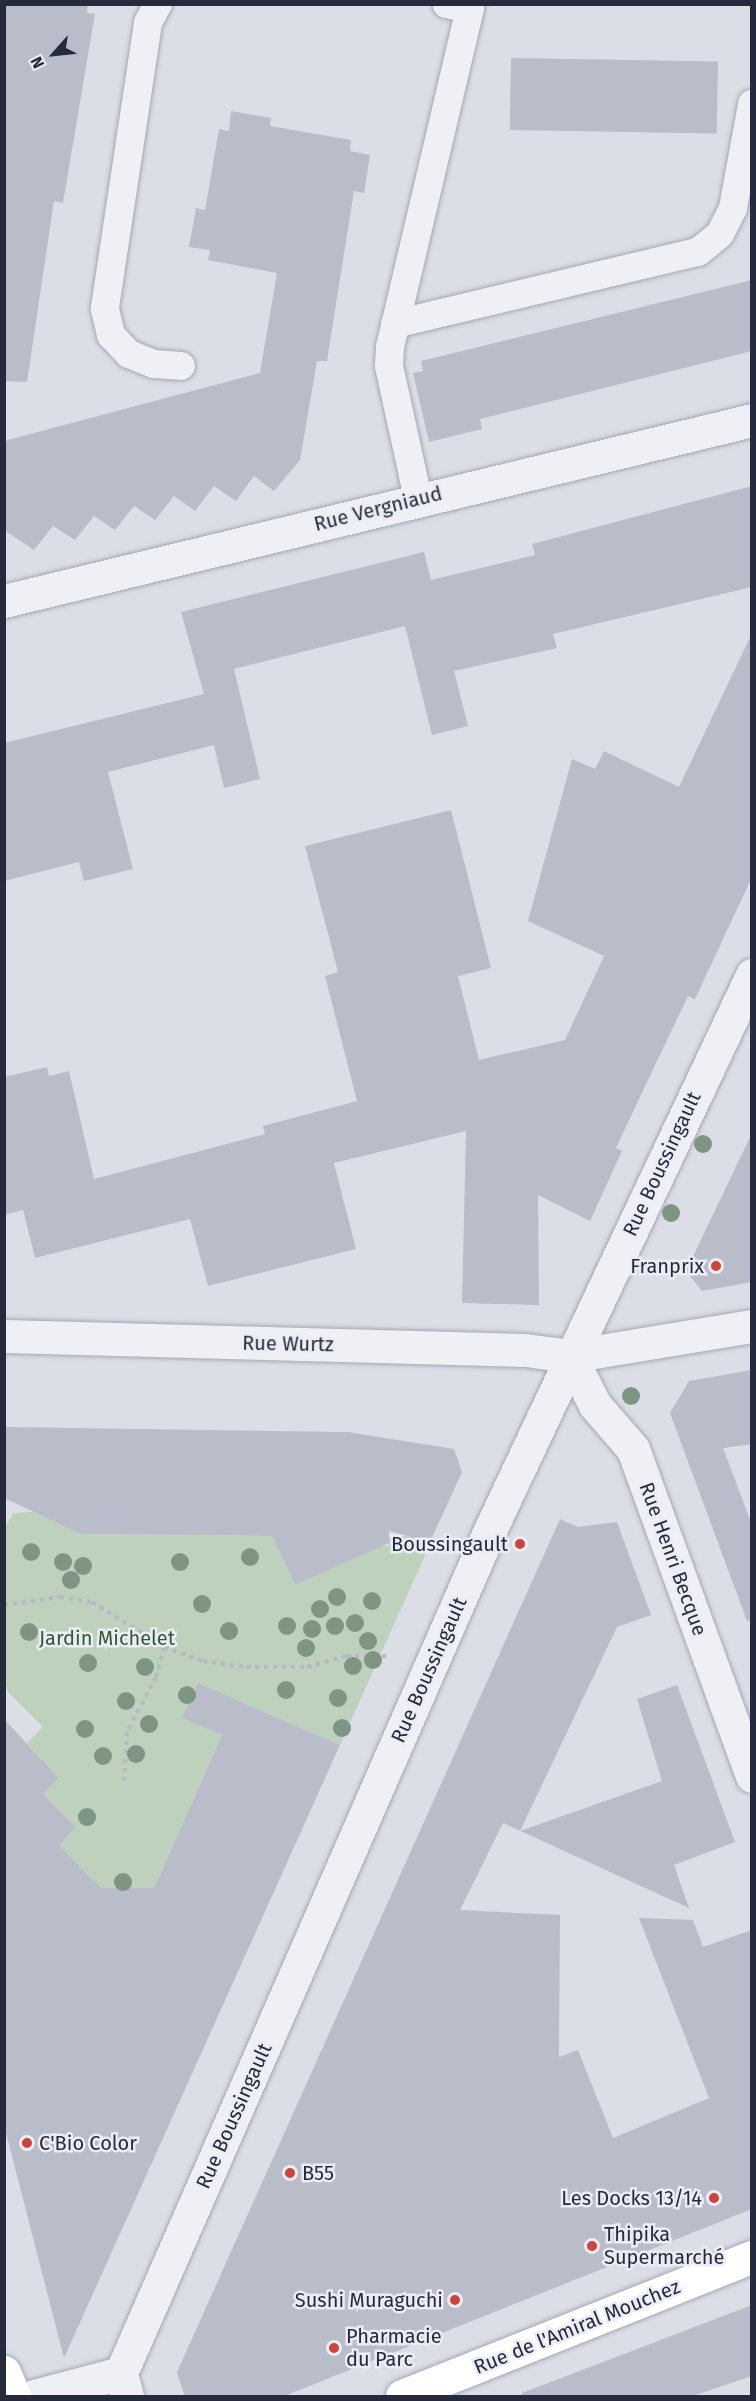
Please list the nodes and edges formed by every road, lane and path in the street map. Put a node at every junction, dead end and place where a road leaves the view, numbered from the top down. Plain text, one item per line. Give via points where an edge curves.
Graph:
1 (158, 4) edge
2 (447, 4) edge
3 (752, 104) edge
4 (395, 324) junction
5 (180, 366) dead end
6 (752, 420) edge
7 (418, 498) junction
8 (4, 601) edge
9 (752, 975) edge
10 (752, 1326) edge
11 (4, 1336) edge
12 (570, 1356) junction
13 (4, 1605) edge
14 (164, 1647) junction
15 (389, 1656) dead end
16 (752, 1776) edge
17 (124, 1782) dead end
18 (752, 2257) edge
19 (4, 2372) edge
20 (124, 2385) edge
21 (14, 2397) edge
22 (34, 2397) edge
23 (402, 2397) edge

1 - 5 lane via 148,23 105,309 111,335 129,354 154,364
2 - 4 lane via 470,9
3 - 4 lane via 734,208 720,234 698,252
4 - 7 lane via 389,366
6 - 7 street, Rue Vergniaud
7 - 8 street, Rue Vergniaud
9 - 12 street, Rue Boussingault
10 - 12 street, Rue Wurtz
11 - 12 street, Rue Wurtz via 525,1350
12 - 16 street, Rue Henri Becque via 596,1405 633,1449
12 - 20 street, Rue Boussingault via 490,1530
13 - 14 path via 60,1598 92,1602
14 - 15 path via 203,1661 246,1667 307,1667 346,1656
14 - 17 path via 156,1677 127,1732
18 - 23 street, Rue de l'Amiral Mouchez
19 - 21 street
20 - 22 street, Rue Boussingault

